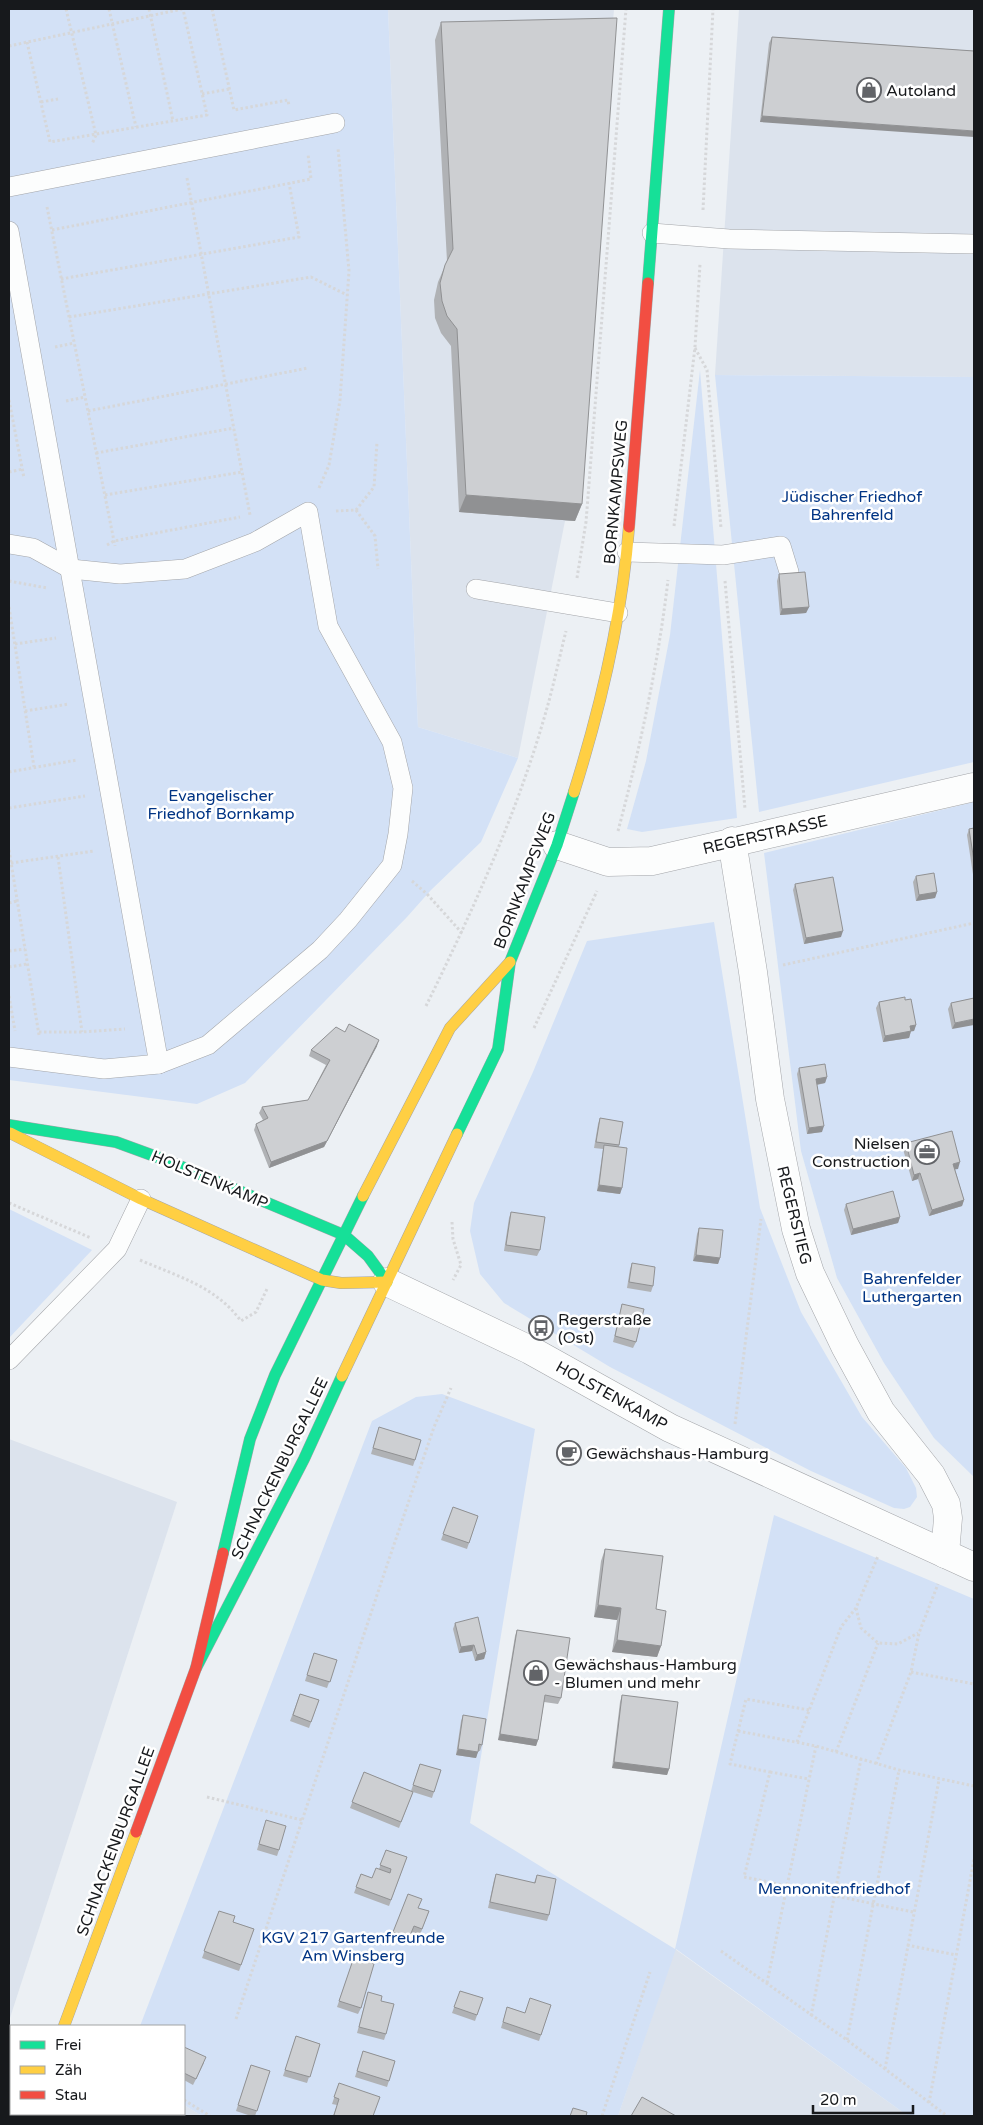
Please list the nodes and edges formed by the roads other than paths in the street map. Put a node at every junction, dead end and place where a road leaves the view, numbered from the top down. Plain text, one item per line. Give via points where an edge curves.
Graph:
1 (669, 9) edge
2 (335, 123) road end
3 (9, 187) edge
4 (9, 231) edge
5 (652, 233) junction
6 (974, 244) edge
7 (9, 544) edge
8 (627, 552) junction
9 (71, 569) junction
10 (790, 572) edge
11 (476, 589) dead end
12 (618, 613) junction
13 (974, 787) edge
14 (732, 841) junction
15 (557, 845) junction
16 (510, 962) junction
17 (157, 1055) junction
18 (9, 1057) edge
19 (9, 1125) edge
20 (9, 1132) edge
21 (141, 1199) junction
22 (344, 1235) junction
23 (322, 1280) junction
24 (388, 1282) junction
25 (9, 1360) edge
26 (945, 1554) junction
27 (974, 1567) edge
28 (196, 1668) junction
29 (64, 2025) edge

1 - 5 main road, BORNKAMPSWEG
2 - 3 lane
4 - 9 lane
5 - 6 lane
5 - 8 main road, BORNKAMPSWEG
7 - 9 lane via 33,548
8 - 10 lane via 723,555 781,546
8 - 12 main road, BORNKAMPSWEG
9 - 17 lane
9 - 17 lane via 120,574 185,570 255,542 308,512 328,626 392,742 403,788 392,865 348,920 287,980 208,1045
11 - 12 lane
12 - 15 main road, BORNKAMPSWEG via 591,734
13 - 14 street, REGERSTRASSE
14 - 15 street, REGERSTRASSE via 652,861 608,862
14 - 26 street, REGERSTIEG via 770,1099 796,1229 810,1273 845,1346 882,1412 930,1475 946,1504
15 - 16 main road, BORNKAMPSWEG
16 - 22 main road, BORNKAMPSWEG via 450,1028
16 - 24 main road, BORNKAMPSWEG via 498,1049
17 - 18 lane via 104,1069
19 - 22 main road, HOLSTENKAMP via 116,1142
20 - 21 main road, HOLSTENKAMP
21 - 23 main road, HOLSTENKAMP
21 - 25 lane via 117,1250
22 - 23 main road, BORNKAMPSWEG
22 - 24 main road, HOLSTENKAMP via 361,1247
23 - 24 main road, HOLSTENKAMP
23 - 28 main road, SCHNACKENBURGALLEE via 275,1375 250,1439
24 - 26 street, HOLSTENKAMP via 530,1350 670,1428
24 - 28 main road, SCHNACKENBURGALLEE via 304,1460
26 - 27 street, HOLSTENKAMP
28 - 29 main road, SCHNACKENBURGALLEE

